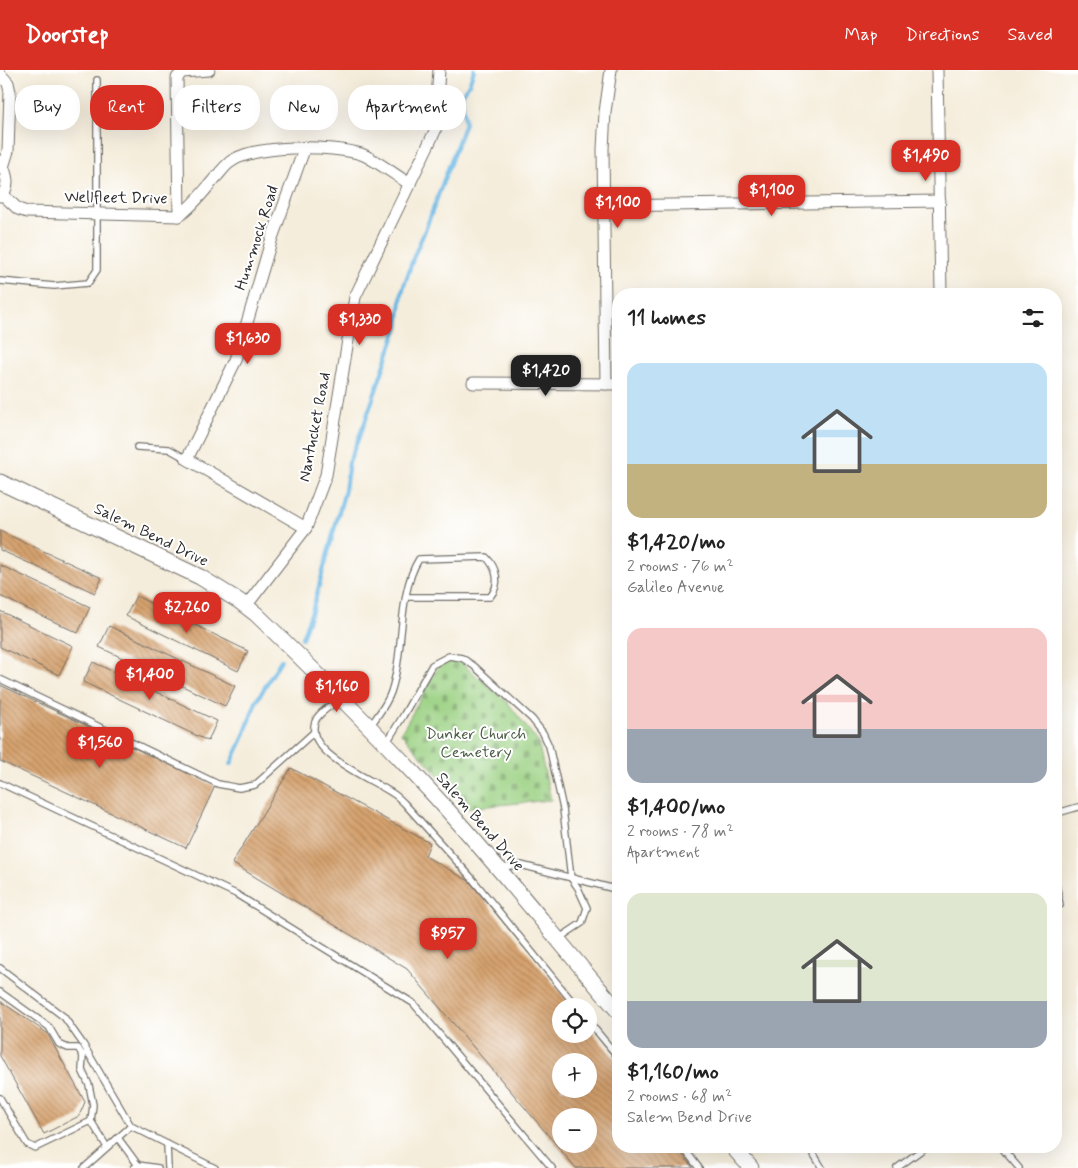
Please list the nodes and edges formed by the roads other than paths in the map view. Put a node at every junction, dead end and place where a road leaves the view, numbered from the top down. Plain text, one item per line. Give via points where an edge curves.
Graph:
1 (209, 70) edge
2 (439, 70) edge
3 (611, 70) edge
4 (937, 70) edge
5 (0, 74) edge
6 (97, 80) dead end
7 (304, 147) junction
8 (2, 164) edge
9 (410, 184) junction
10 (1, 195) edge
11 (940, 202) junction
12 (604, 206) junction
13 (97, 214) junction
14 (178, 216) junction
15 (0, 280) edge
16 (941, 288) edge
17 (473, 383) dead end
18 (606, 384) junction
19 (612, 384) edge
20 (137, 447) dead end
21 (187, 460) junction
22 (0, 482) edge
23 (306, 528) junction
24 (406, 597) junction
25 (246, 606) junction
26 (0, 679) edge
27 (342, 698) junction
28 (370, 727) junction
29 (314, 732) junction
30 (385, 744) junction
31 (0, 782) edge
32 (1078, 807) edge
33 (1062, 812) edge
34 (498, 868) junction
35 (571, 878) junction
36 (612, 888) edge
37 (558, 939) junction
38 (0, 968) edge
39 (0, 992) edge
40 (569, 998) edge
41 (612, 1003) edge
42 (597, 1032) edge
43 (612, 1050) edge
44 (85, 1055) junction
45 (0, 1098) edge
46 (91, 1121) junction
47 (131, 1126) junction
48 (118, 1138) junction
49 (167, 1144) junction
50 (108, 1147) junction
51 (687, 1153) edge
52 (738, 1153) edge
53 (813, 1153) edge
54 (917, 1153) edge
55 (1006, 1153) edge
56 (136, 1166) edge
57 (84, 1168) edge
58 (158, 1168) edge
59 (168, 1168) edge
60 (215, 1168) edge
61 (552, 1168) edge
62 (699, 1168) edge
63 (751, 1168) edge
64 (822, 1168) edge
65 (896, 1168) edge
66 (1019, 1168) edge

1 - 14 street via 182,72 177,78
2 - 9 street, Nantucket Road via 435,131
3 - 12 street via 603,149
4 - 11 street
5 - 8 street via 8,83 10,92 8,151
6 - 13 lane
7 - 9 street, Wellfleet Drive via 361,154
7 - 14 street, Wellfleet Drive via 257,153 229,162 192,206
7 - 21 street, Hummock Road via 272,238 236,360
8 - 10 street via 8,182
9 - 23 street, Nantucket Road via 354,297 326,475
10 - 13 street, Wellfleet Drive via 18,209 28,212
11 - 12 street
11 - 16 street
12 - 18 street
13 - 14 street, Wellfleet Drive
13 - 15 lane via 97,270 88,283 54,286
17 - 18 street
18 - 19 street
20 - 21 lane via 169,449
21 - 23 street
22 - 25 street, Salem Bend Drive via 192,574
23 - 25 street, Nantucket Road
24 - 24 lane via 412,570 419,559 486,557 496,571 495,591 490,597
24 - 28 lane via 399,660 391,694
25 - 27 street, Salem Bend Drive
26 - 29 lane via 218,784 239,788 255,785
27 - 28 street, Salem Bend Drive
27 - 29 lane via 315,721
28 - 30 street, Salem Bend Drive
29 - 40 lane via 318,743 328,754 404,803 470,876
30 - 34 street, Salem Bend Drive
30 - 35 lane via 432,665 449,656 462,658 532,719 550,746 563,809
31 - 61 lane via 236,894 413,1003
32 - 33 lane
34 - 35 lane via 521,865
34 - 37 street, Salem Bend Drive
35 - 36 lane
35 - 37 lane via 587,908 582,923
37 - 41 street, Salem Bend Drive
38 - 44 lane via 64,1017
39 - 44 lane via 49,1027 59,1044 78,1048
42 - 43 lane
44 - 46 lane via 82,1070 89,1085
44 - 47 lane
45 - 46 lane via 27,1144 35,1148
46 - 50 lane
47 - 48 lane
47 - 49 lane
48 - 50 lane
48 - 56 lane
49 - 59 lane
49 - 60 lane
50 - 57 lane
51 - 62 lane
52 - 63 street
53 - 64 lane
54 - 65 lane
55 - 66 lane
56 - 58 lane

